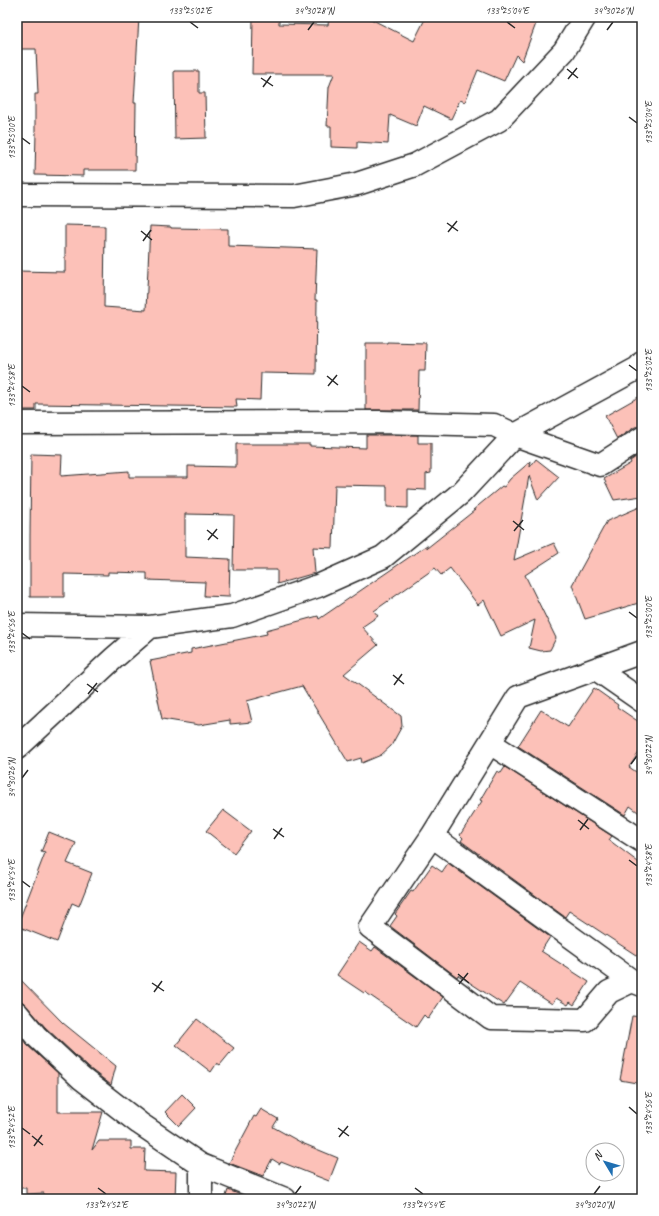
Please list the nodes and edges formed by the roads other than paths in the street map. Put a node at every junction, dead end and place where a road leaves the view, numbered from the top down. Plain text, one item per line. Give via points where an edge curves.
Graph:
1 (585, 17) edge
2 (17, 195) edge
3 (642, 363) edge
4 (17, 423) edge
5 (516, 435) junction
6 (642, 438) edge
7 (17, 625) edge
8 (150, 627) junction
9 (642, 652) edge
10 (596, 669) junction
11 (642, 701) edge
12 (490, 743) junction
13 (17, 748) edge
14 (432, 836) junction
15 (642, 841) edge
16 (637, 983) edge
17 (17, 1014) edge
18 (201, 1165) junction
19 (201, 1199) edge
20 (285, 1199) edge

1 - 2 street via 564,51 499,120 415,165 357,184 294,196
3 - 5 street via 638,368
4 - 5 street via 479,424 494,425
5 - 6 street via 600,464
5 - 8 street via 461,493 383,557 318,586 232,616
7 - 8 street
8 - 13 street
9 - 10 street
10 - 11 street
10 - 12 street via 518,697
12 - 14 street
12 - 15 street
14 - 16 street
14 - 16 street via 370,927 485,1013 492,1018 585,1020 609,992
17 - 18 street via 36,1036 82,1078 139,1123
18 - 19 street
18 - 20 street

